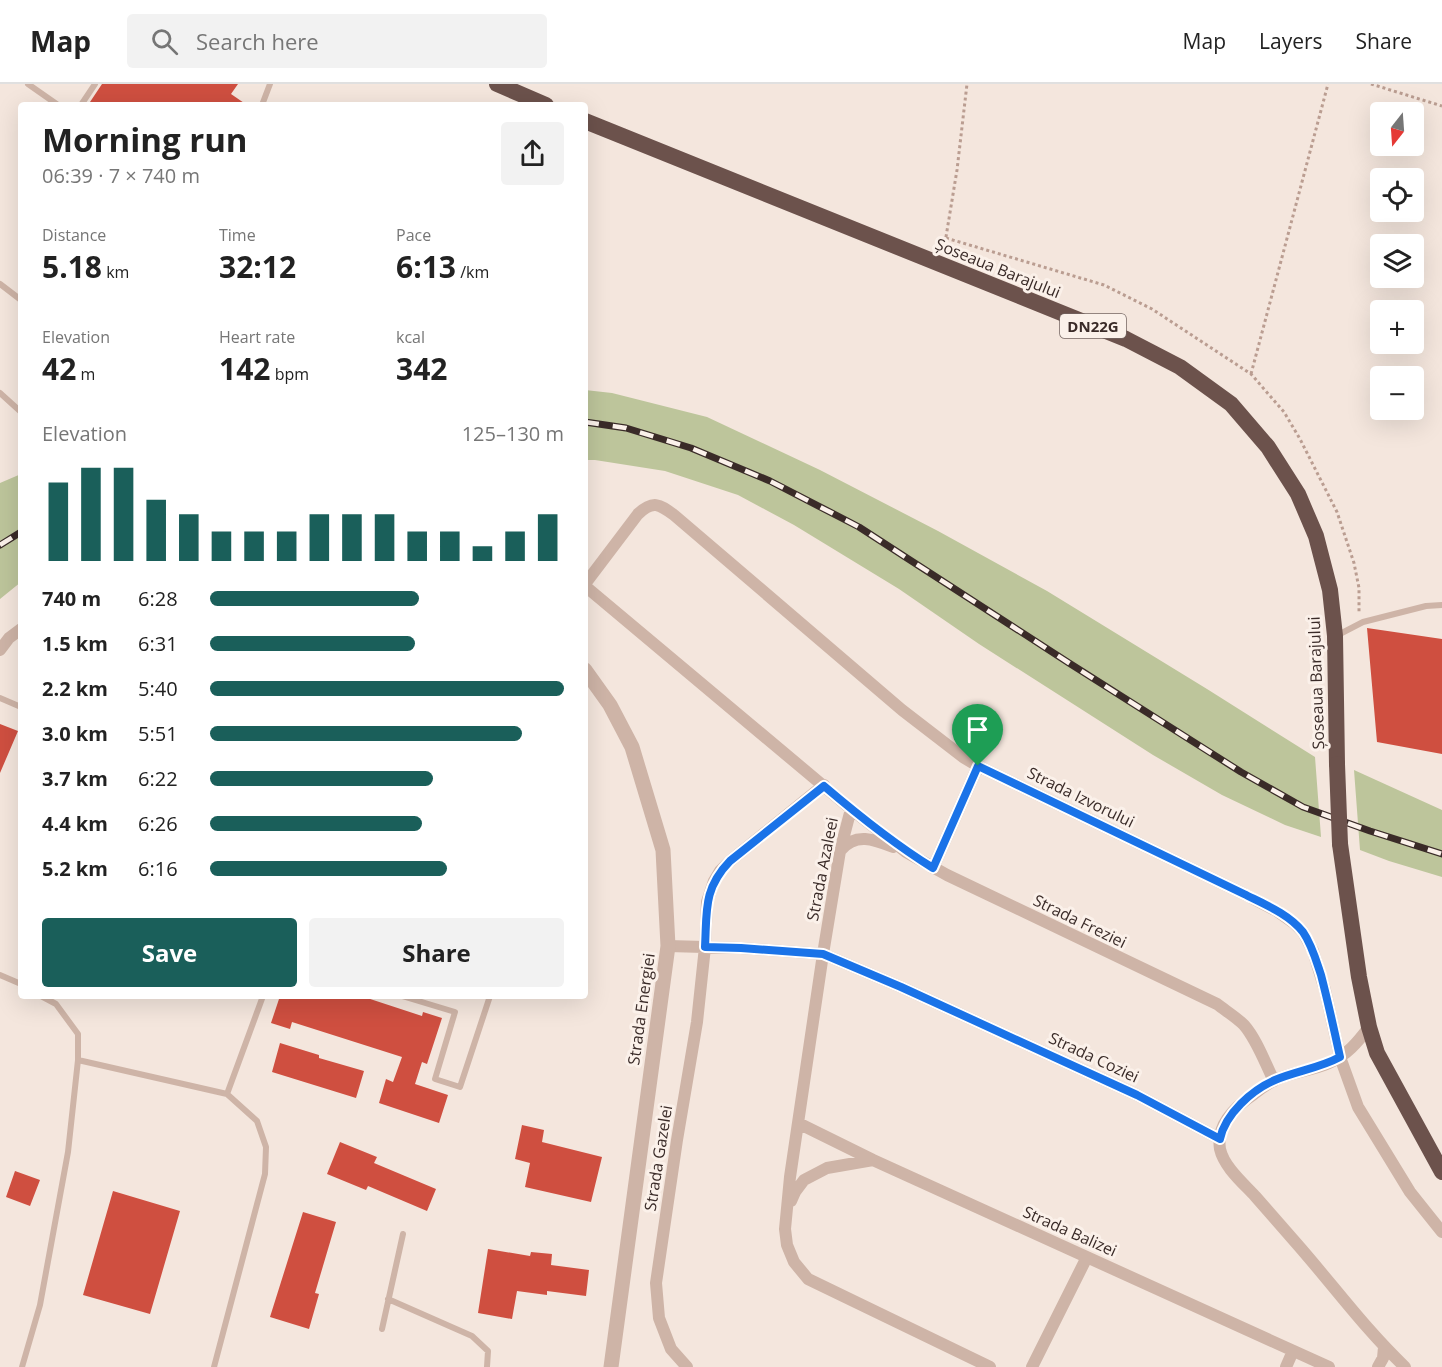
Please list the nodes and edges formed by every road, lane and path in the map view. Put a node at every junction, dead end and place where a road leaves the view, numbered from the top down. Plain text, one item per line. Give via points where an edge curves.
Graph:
1 (28, 84) edge
2 (95, 84) edge
3 (270, 84) edge
4 (497, 84) edge
5 (968, 84) edge
6 (1328, 84) edge
7 (1371, 84) edge
8 (54, 102) edge
9 (83, 102) edge
10 (263, 102) edge
11 (539, 102) edge
12 (1442, 106) edge
13 (588, 122) edge
14 (942, 265) junction
15 (0, 284) edge
16 (18, 298) edge
17 (1251, 374) dead end
18 (0, 393) edge
19 (18, 409) edge
20 (588, 581) edge
21 (588, 588) edge
22 (1442, 605) edge
23 (18, 630) edge
24 (1335, 636) junction
25 (0, 650) edge
26 (588, 674) edge
27 (0, 698) edge
28 (18, 706) edge
29 (978, 766) junction
30 (824, 786) junction
31 (851, 809) junction
32 (840, 851) junction
33 (906, 852) junction
34 (933, 868) junction
35 (668, 946) junction
36 (705, 947) junction
37 (823, 954) junction
38 (0, 975) edge
39 (18, 983) edge
40 (47, 999) edge
41 (261, 999) edge
42 (412, 999) edge
43 (489, 999) edge
44 (1369, 1027) junction
45 (1340, 1057) junction
46 (78, 1060) junction
47 (1274, 1080) junction
48 (227, 1094) junction
49 (798, 1123) junction
50 (1220, 1139) junction
51 (873, 1160) junction
52 (1442, 1172) edge
53 (788, 1209) junction
54 (1442, 1232) edge
55 (402, 1234) dead end
56 (1087, 1257) junction
57 (388, 1299) junction
58 (382, 1329) dead end
59 (1384, 1347) junction
60 (1293, 1351) junction
61 (22, 1367) edge
62 (214, 1367) edge
63 (488, 1367) edge
64 (611, 1367) edge
65 (687, 1367) edge
66 (990, 1367) edge
67 (1032, 1367) edge
68 (1286, 1367) edge
69 (1329, 1367) edge
70 (1378, 1367) edge
71 (1405, 1367) edge

1 - 8 lane
2 - 9 lane
3 - 10 lane
4 - 11 highway
5 - 14 path
6 - 17 path
7 - 12 path
13 - 14 highway, Șoseaua Barajului / DN22G
14 - 24 highway, Șoseaua Barajului / DN22G via 1126,339 1180,367 1230,404 1268,447 1298,494 1316,536 1330,590
15 - 16 lane
18 - 19 lane
20 - 29 street, Strada Izvorului via 638,514 656,505 674,515 902,710
21 - 30 street, Strada Azaleei
22 - 24 lane via 1363,622
23 - 25 street
24 - 44 highway, Șoseaua Barajului / DN22G, bridge via 1340,844
26 - 35 street, Strada Energiei via 632,747 663,850
27 - 28 lane
29 - 34 street
29 - 45 street, Strada Izvorului via 1244,894 1294,923 1313,951
30 - 31 street, Strada Azaleei
30 - 36 street, Strada Gazelei via 720,871 707,902
31 - 32 street, Strada Azaleei
31 - 33 street, Strada Freziei
32 - 33 street via 858,838 868,838
32 - 37 street, Strada Azaleei
33 - 34 street, Strada Freziei
34 - 47 street, Strada Freziei via 1216,1004 1245,1026
35 - 36 street, Strada Coziei
35 - 64 street, Strada Energiei
36 - 37 street, Strada Coziei
36 - 65 street, Strada Gazelei via 656,1283 659,1318 671,1349
37 - 49 street, Strada Azaleei
37 - 50 street, Strada Coziei via 1137,1095
38 - 39 lane
40 - 46 lane via 56,1004 78,1034
41 - 48 lane
42 - 43 lane via 455,1012 435,1079 460,1087
44 - 45 street
44 - 52 highway, Șoseaua Barajului / DN22G via 1377,1053
45 - 47 street
45 - 54 street, Strada Izvorului via 1358,1107 1410,1192
46 - 48 lane
46 - 61 lane via 68,1152 40,1305
47 - 50 street via 1236,1109 1222,1128
48 - 62 lane via 257,1121 266,1148 265,1174
49 - 51 street, Strada Balizei
49 - 53 street, Strada Azaleei
50 - 59 street via 1222,1156 1232,1171
51 - 53 street, Strada Azaleei via 827,1168 804,1180
51 - 56 street, Strada Balizei
53 - 66 street, Strada Azaleei via 787,1245 794,1263 808,1279
55 - 57 lane
56 - 60 street, Strada Balizei
56 - 67 street
57 - 58 lane
57 - 63 lane via 472,1336 488,1351
59 - 70 street
59 - 71 street
60 - 68 street
60 - 69 street, Strada Balizei

